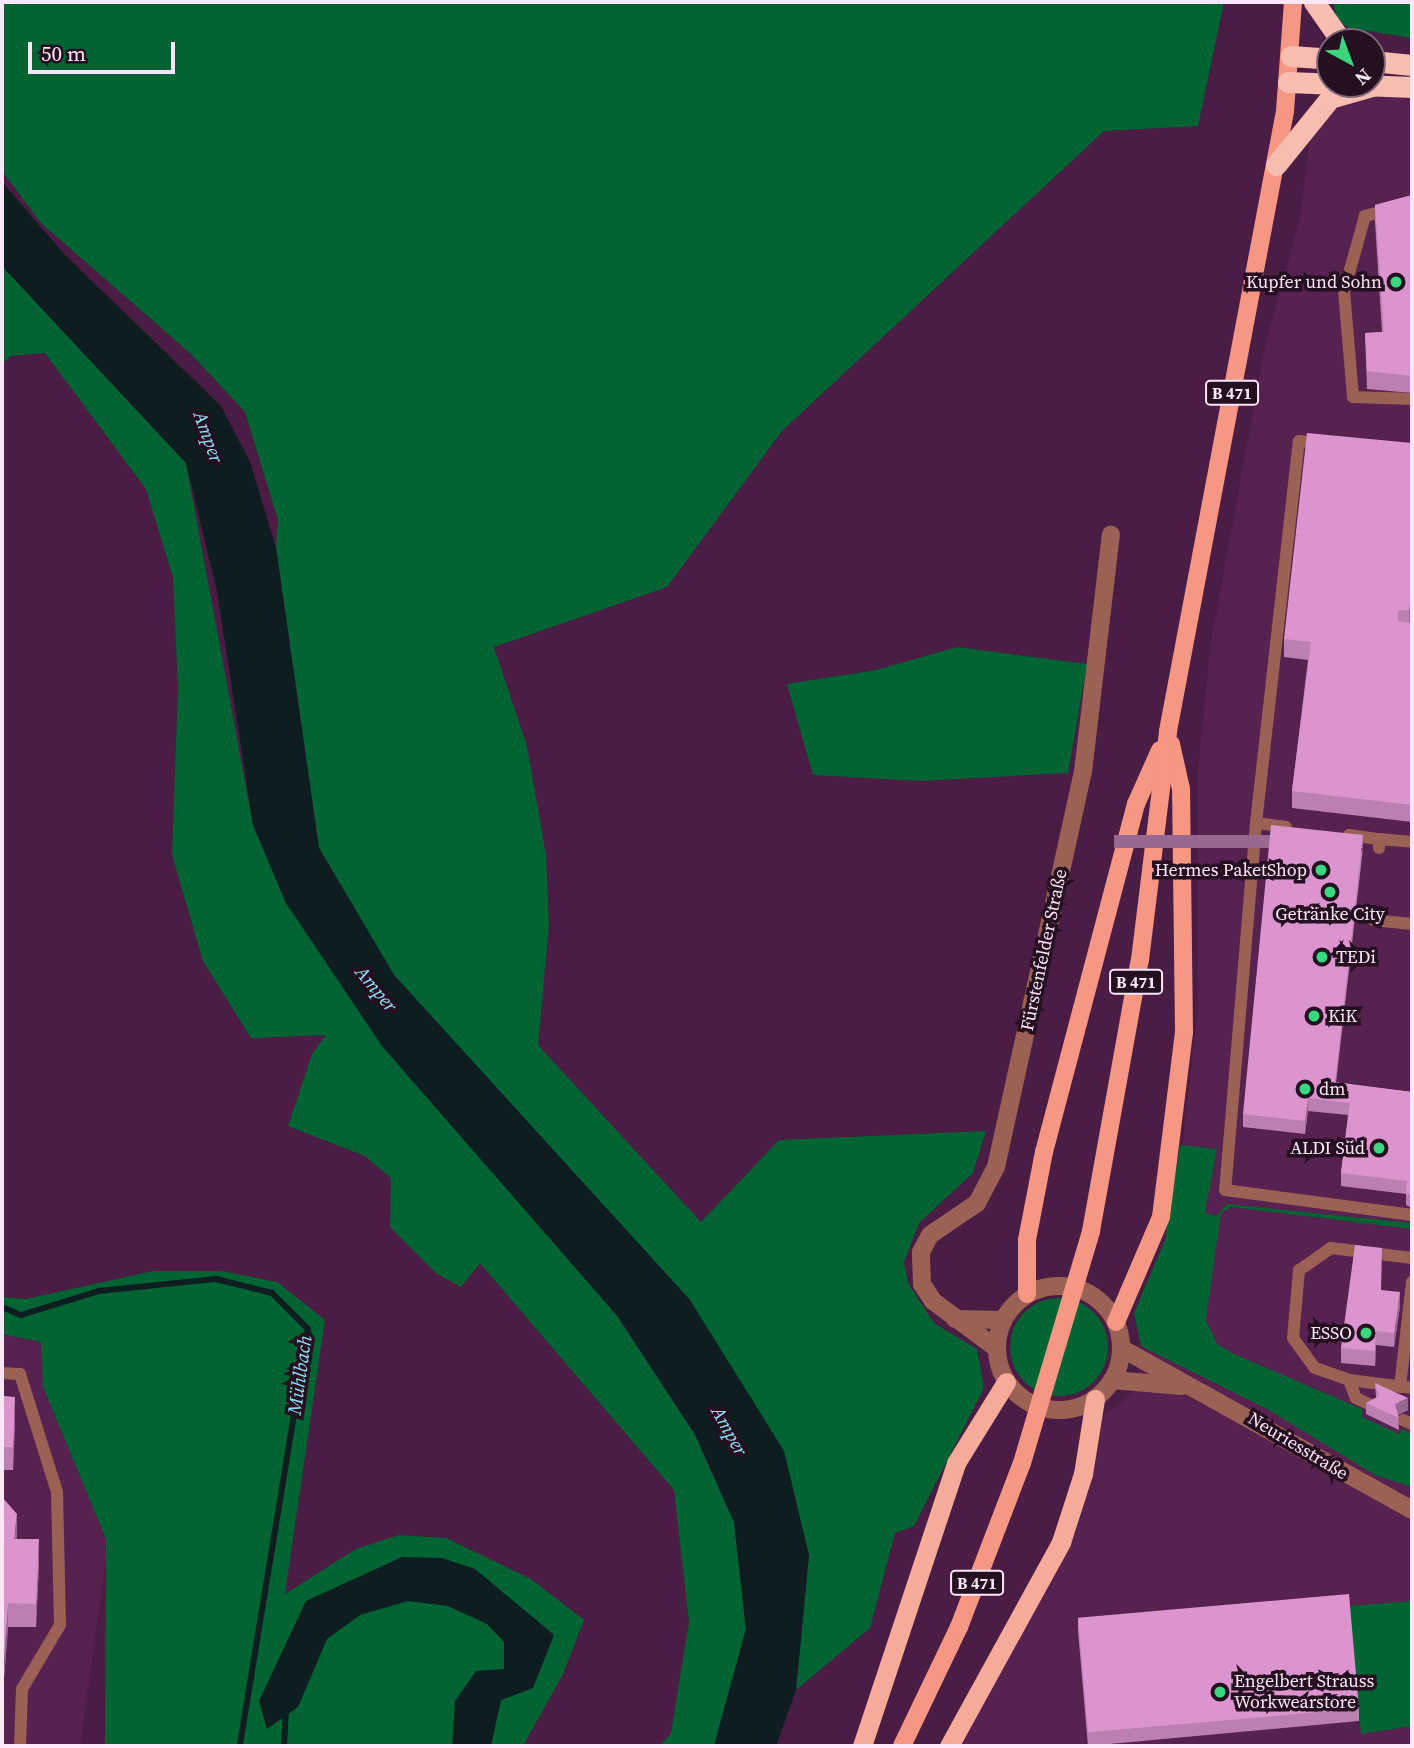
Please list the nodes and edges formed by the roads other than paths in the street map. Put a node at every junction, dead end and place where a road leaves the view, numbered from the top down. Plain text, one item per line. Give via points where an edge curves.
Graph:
1 (1293, 2) edge
2 (1314, 2) edge
3 (1332, 28) edge
4 (1291, 56) junction
5 (1316, 58) edge
6 (1386, 62) edge
7 (1412, 65) edge
8 (1288, 82) junction
9 (1316, 83) edge
10 (1386, 86) edge
11 (1412, 87) edge
12 (1330, 98) edge
13 (1276, 164) junction
14 (1412, 204) edge
15 (1412, 399) edge
16 (1337, 445) edge
17 (1111, 535) dead end
18 (1168, 731) junction
19 (1256, 824) junction
20 (1297, 829) edge
21 (1338, 834) edge
22 (1412, 842) edge
23 (1373, 920) dead end
24 (1412, 924) edge
25 (1412, 1215) edge
26 (1412, 1258) edge
27 (1412, 1282) edge
28 (1027, 1294) junction
29 (955, 1319) junction
30 (1003, 1320) junction
31 (1116, 1322) junction
32 (1410, 1326) edge
33 (996, 1348) junction
34 (1121, 1348) junction
35 (2, 1373) edge
36 (1112, 1380) junction
37 (1349, 1380) junction
38 (1006, 1382) junction
39 (1187, 1387) junction
40 (1406, 1387) edge
41 (1095, 1399) junction
42 (1370, 1405) edge
43 (1411, 1508) edge
44 (20, 1746) edge
45 (862, 1746) edge
46 (902, 1746) edge
47 (949, 1746) edge

1 - 4 main road, B 471
2 - 3 highway
4 - 5 highway
4 - 8 main road, B 471
6 - 7 highway
8 - 9 highway
8 - 13 main road, B 471
10 - 11 highway
12 - 13 highway
13 - 18 main road, B 471
14 - 15 lane via 1365,216 1344,291 1353,397
16 - 19 lane via 1299,441
17 - 29 street, Fürstenfelder Straße via 1083,772 996,1167 977,1203 930,1235 921,1252 922,1284
18 - 28 main road via 1136,804 1044,1152 1027,1240
18 - 31 main road via 1181,789 1184,1032 1161,1217
18 - 46 main road, B 471 via 1140,960 1091,1231 1023,1463 959,1627
19 - 20 lane
19 - 25 lane via 1225,1190
21 - 22 lane via 1379,844
23 - 24 lane
26 - 37 lane via 1331,1248 1300,1270 1293,1338 1315,1368
27 - 32 lane
28 - 30 street
28 - 31 street via 1068,1286 1104,1305
29 - 30 street
29 - 33 street, Fürstenfelder Straße
30 - 33 street
31 - 34 street
32 - 40 lane
33 - 38 street
34 - 36 street
34 - 39 street, Neuriesstraße
35 - 44 lane via 20,1374 57,1492 60,1625 22,1689
36 - 39 street, Neuriesstraße
36 - 41 street
37 - 40 lane
37 - 42 lane via 1356,1398
38 - 41 street via 1037,1407 1077,1408
38 - 45 highway via 956,1463
39 - 43 street, Neuriesstraße via 1261,1421
41 - 47 highway via 1083,1474 1061,1542

